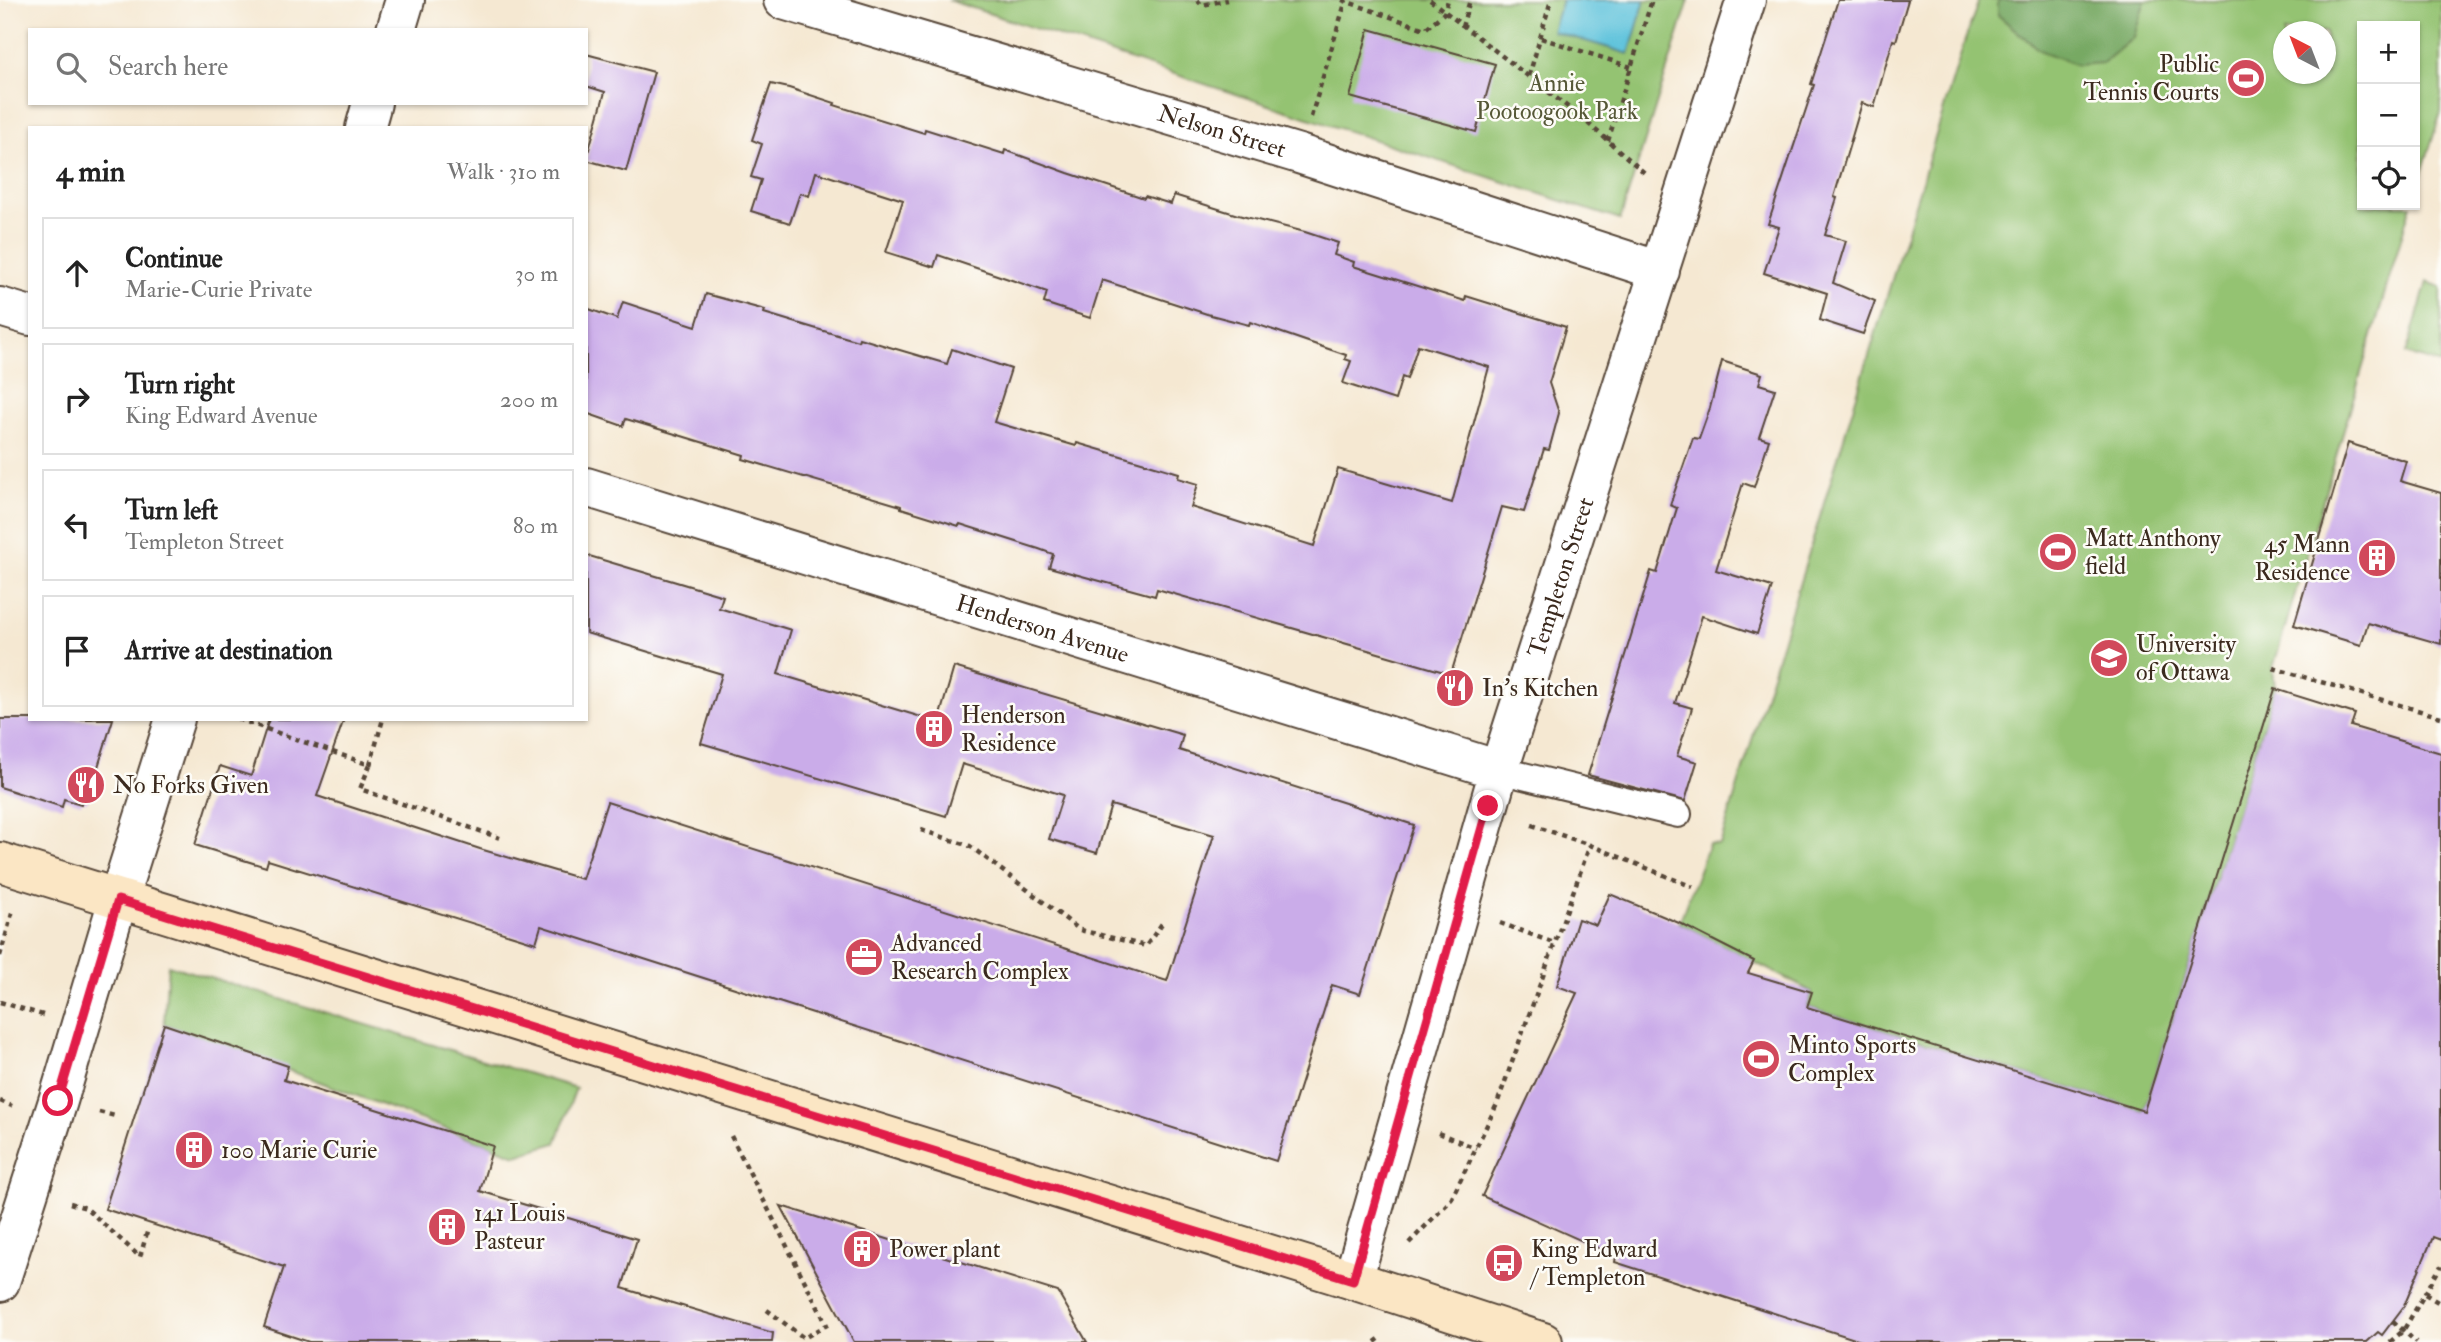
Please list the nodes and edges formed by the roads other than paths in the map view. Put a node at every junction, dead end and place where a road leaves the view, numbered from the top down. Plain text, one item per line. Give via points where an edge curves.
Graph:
1 (405, 0) edge
2 (783, 0) edge
3 (1746, 0) edge
4 (397, 28) edge
5 (371, 105) edge
6 (366, 126) edge
7 (1660, 271) junction
8 (0, 307) edge
9 (28, 315) edge
10 (588, 488) edge
11 (174, 721) edge
12 (1499, 771) junction
13 (1678, 814) dead end
14 (0, 862) edge
15 (118, 900) junction
16 (1353, 1280) junction
17 (0, 1282) edge
18 (1543, 1342) edge

1 - 4 street
2 - 7 street, Nelson Street via 1299,154
3 - 7 street, Templeton Street
5 - 6 street
7 - 12 street, Templeton Street
8 - 9 street
10 - 12 street, Henderson Avenue
11 - 15 street
12 - 13 lane
12 - 16 street, Templeton Street
14 - 15 main road
15 - 16 main road
15 - 17 street
16 - 18 main road

